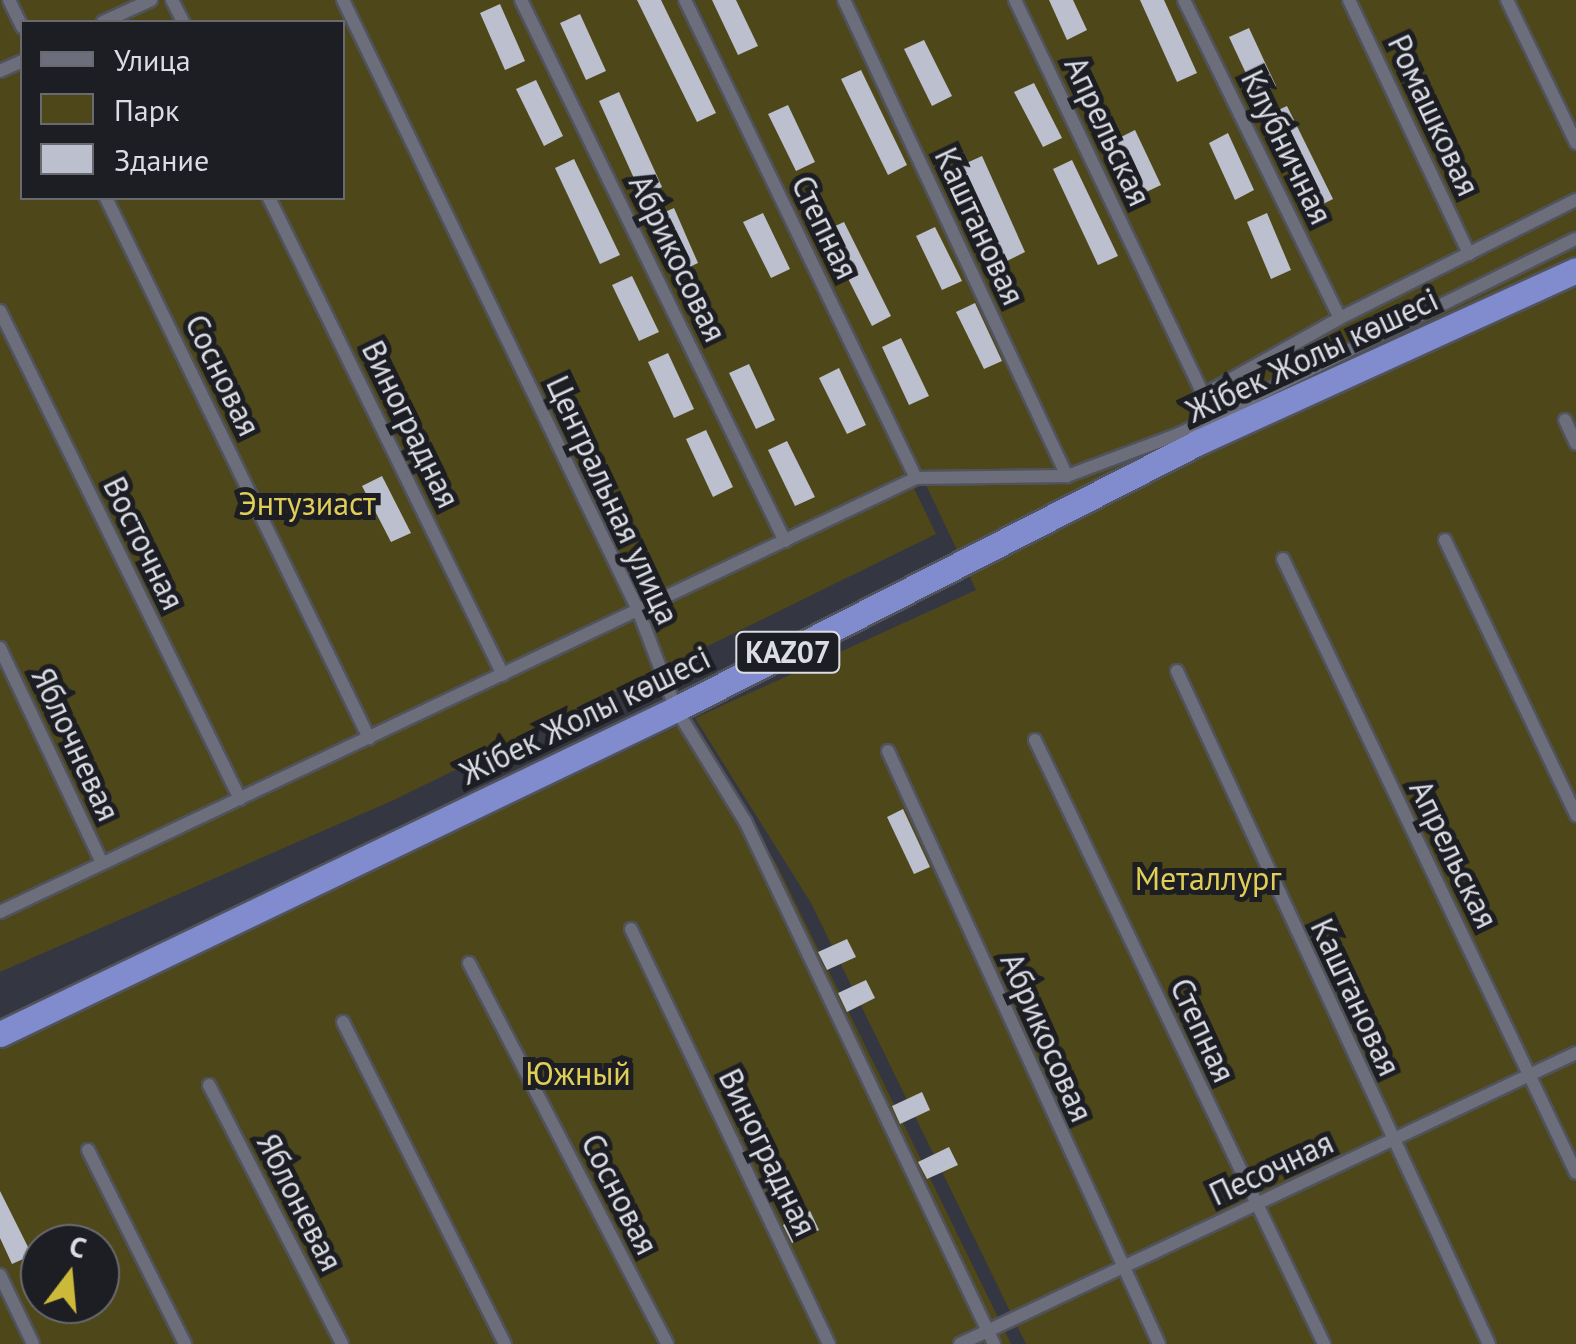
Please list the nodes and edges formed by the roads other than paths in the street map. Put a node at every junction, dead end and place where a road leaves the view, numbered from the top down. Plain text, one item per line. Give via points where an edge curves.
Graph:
1 (151, 0) edge
2 (342, 0) edge
3 (521, 0) edge
4 (684, 0) edge
5 (844, 0) edge
6 (1015, 0) edge
7 (1184, 0) edge
8 (1349, 0) edge
9 (1507, 0) edge
10 (107, 20) edge
11 (1576, 143) edge
12 (107, 200) edge
13 (269, 200) edge
14 (1576, 200) edge
15 (1576, 239) edge
16 (1469, 254) junction
17 (1576, 270) edge
18 (0, 311) edge
19 (1340, 318) junction
20 (1565, 420) dead end
21 (1576, 444) edge
22 (1066, 476) junction
23 (916, 478) junction
24 (1445, 540) dead end
25 (785, 541) junction
26 (1283, 559) dead end
27 (638, 610) junction
28 (0, 648) edge
29 (1178, 671) dead end
30 (503, 675) junction
31 (676, 709) junction
32 (370, 738) junction
33 (1035, 740) dead end
34 (888, 750) dead end
35 (240, 799) junction
36 (1576, 816) edge
37 (102, 864) junction
38 (0, 912) edge
39 (631, 929) dead end
40 (470, 963) dead end
41 (342, 1022) dead end
42 (0, 1034) edge
43 (1576, 1052) edge
44 (1530, 1075) junction
45 (209, 1085) dead end
46 (1392, 1142) junction
47 (88, 1150) dead end
48 (1576, 1173) edge
49 (1256, 1205) junction
50 (1123, 1270) junction
51 (0, 1275) edge
52 (988, 1330) junction
53 (32, 1344) edge
54 (185, 1344) edge
55 (342, 1344) edge
56 (506, 1344) edge
57 (667, 1344) edge
58 (830, 1344) edge
59 (960, 1344) edge
60 (994, 1344) edge
61 (1158, 1344) edge
62 (1324, 1344) edge
63 (1488, 1344) edge

1 - 10 street
2 - 27 street, Центральная улица
3 - 25 street, Абрикосовая
4 - 23 street, Степная
5 - 22 street, Каштановая
6 - 19 street, Апрельская via 1203,394
7 - 19 street, Клубничная
8 - 16 street, Ромашковая
9 - 11 street
12 - 32 street, Сосновая
13 - 30 street, Виноградная
14 - 16 street
15 - 22 street via 1179,434
16 - 19 street
17 - 31 highway, Жібек Жолы көшесі / KAZ07 via 1199,442
18 - 35 street, Восточная
20 - 21 street
22 - 23 street
23 - 25 street
24 - 36 street
25 - 27 street
26 - 44 street, Апрельская
27 - 30 street
27 - 31 street, Центральная улица
28 - 37 street, Яблочневая
29 - 46 street, Каштановая
30 - 32 street
31 - 42 highway, Жібек Жолы көшесі / KAZ07
31 - 52 street, Центральная улица via 746,821
32 - 35 street
33 - 49 street, Степная
34 - 50 street, Абрикосовая
35 - 37 street
37 - 38 street
39 - 58 street, Виноградная
40 - 57 street, Сосновая
41 - 56 street
43 - 44 street, Песочная
44 - 46 street, Песочная
44 - 48 street, Апрельская
45 - 55 street, Яблоневая
46 - 49 street, Песочная
46 - 63 street, Каштановая
47 - 54 street
49 - 50 street, Песочная
49 - 62 street, Степная
50 - 52 street, Песочная
50 - 61 street, Абрикосовая
51 - 53 street
52 - 59 street, Песочная
52 - 60 street, Центральная улица

